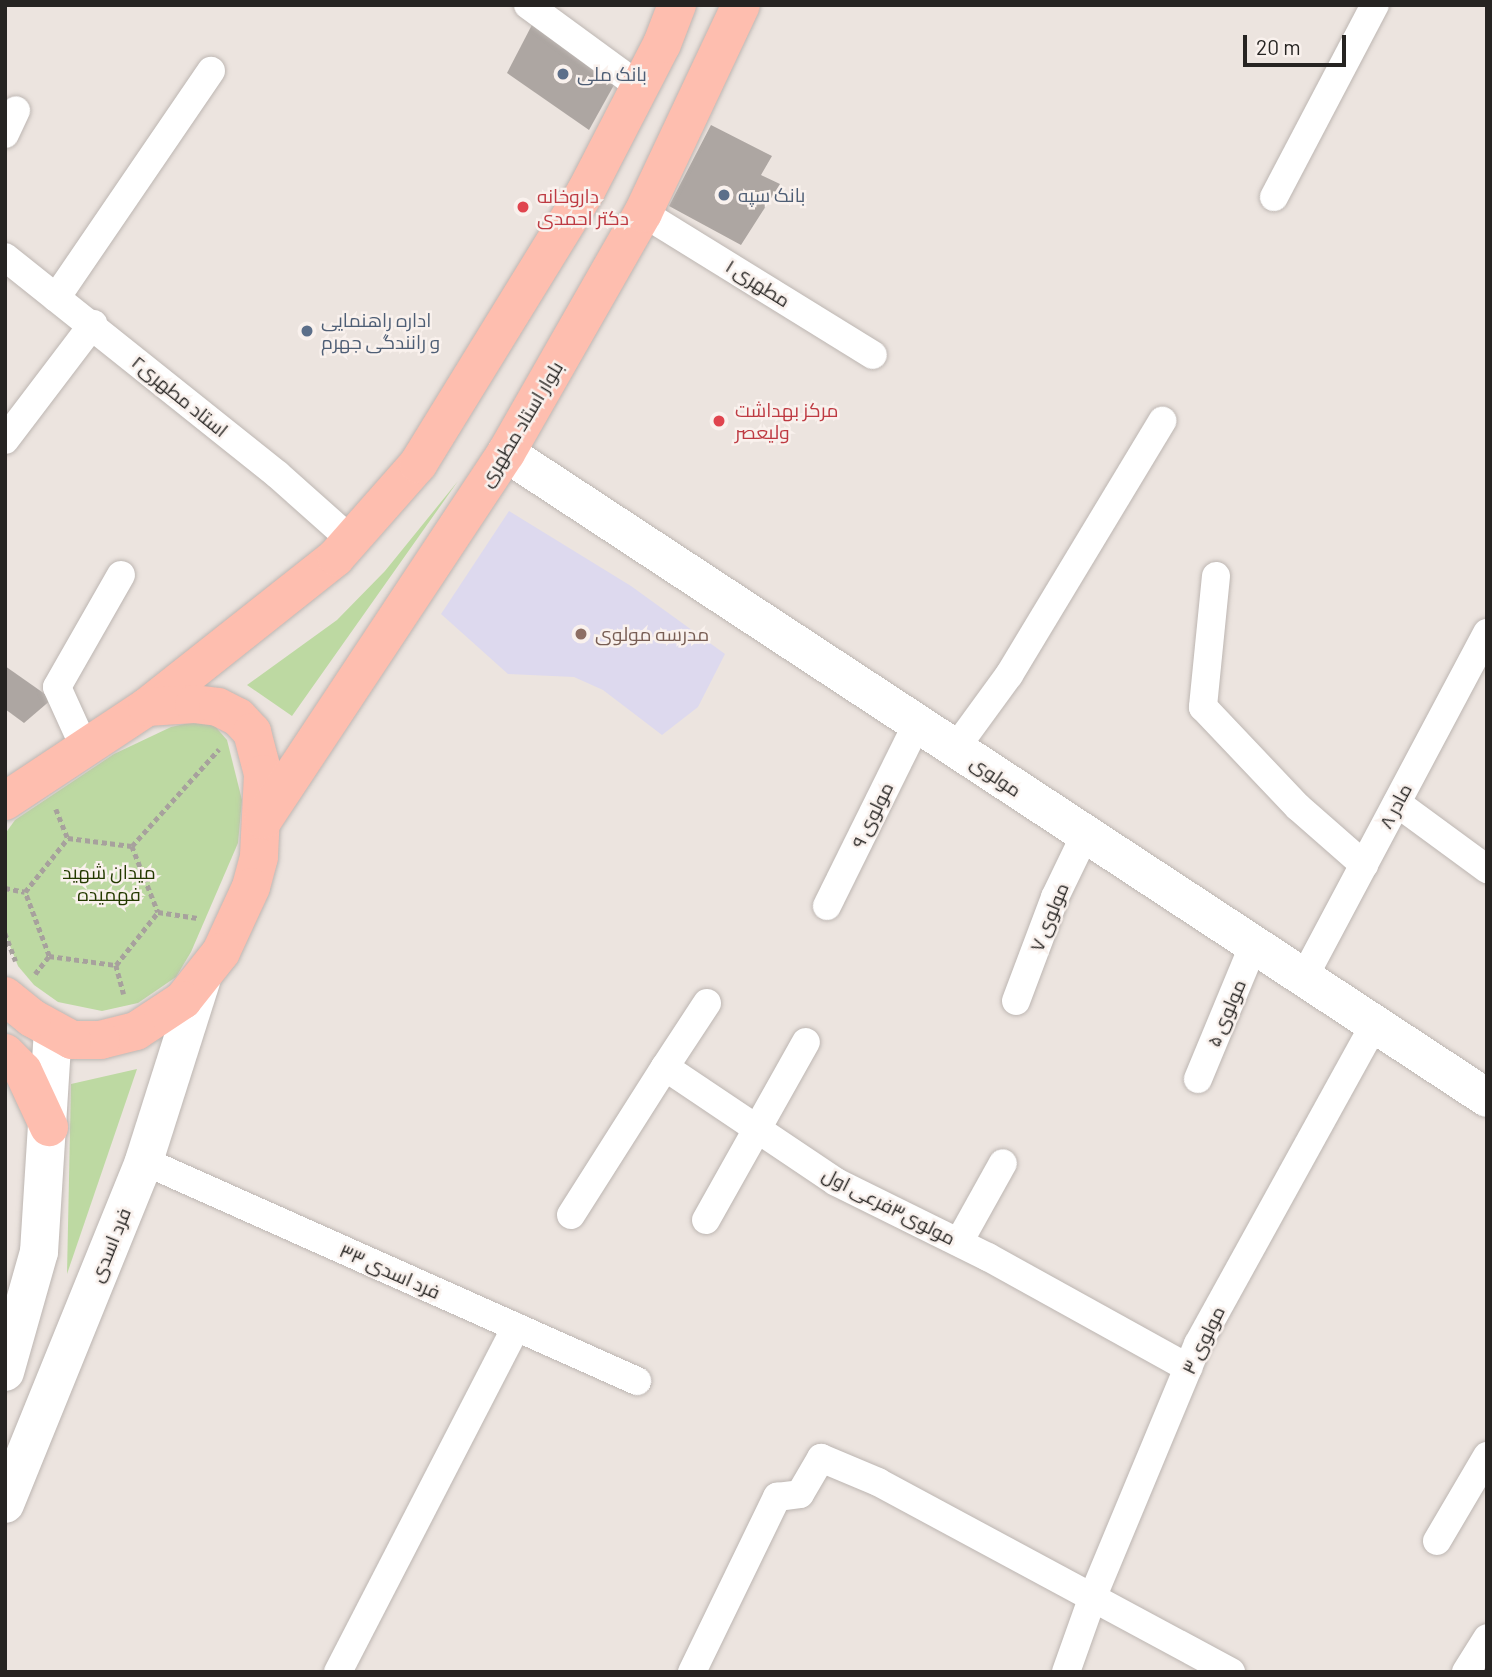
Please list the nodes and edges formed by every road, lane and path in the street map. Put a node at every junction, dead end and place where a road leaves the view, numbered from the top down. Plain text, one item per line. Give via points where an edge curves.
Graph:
1 (528, 5) edge
2 (677, 5) edge
3 (741, 5) edge
4 (1375, 5) edge
5 (211, 71) dead end
6 (640, 87) junction
7 (1274, 197) dead end
8 (643, 212) junction
9 (5, 257) edge
10 (56, 298) junction
11 (93, 324) junction
12 (873, 355) dead end
13 (1162, 421) dead end
14 (5, 440) edge
15 (506, 453) junction
16 (351, 540) junction
17 (121, 575) dead end
18 (1216, 576) dead end
19 (1487, 633) edge
20 (1480, 666) edge
21 (147, 707) junction
22 (917, 724) junction
23 (227, 740) dead end
24 (955, 749) junction
25 (86, 751) junction
26 (51, 796) dead end
27 (5, 801) edge
28 (1397, 803) junction
29 (262, 820) junction
30 (1085, 835) junction
31 (68, 838) junction
32 (132, 846) junction
33 (1364, 865) junction
34 (1487, 869) edge
35 (5, 888) edge
36 (25, 892) junction
37 (827, 906) dead end
38 (158, 912) junction
39 (206, 920) dead end
40 (5, 933) edge
41 (1253, 946) junction
42 (48, 956) junction
43 (116, 965) junction
44 (1303, 979) junction
45 (201, 981) junction
46 (12, 986) edge
47 (1016, 1001) dead end
48 (707, 1003) dead end
49 (127, 1005) dead end
50 (1374, 1025) junction
51 (52, 1031) junction
52 (806, 1042) dead end
53 (5, 1053) edge
54 (666, 1068) junction
55 (1198, 1079) dead end
56 (1487, 1098) edge
57 (49, 1127) junction
58 (757, 1131) junction
59 (144, 1161) junction
60 (1003, 1163) dead end
61 (571, 1215) dead end
62 (706, 1220) dead end
63 (959, 1242) junction
64 (516, 1327) junction
65 (1188, 1368) junction
66 (5, 1372) edge
67 (637, 1381) dead end
68 (1487, 1456) edge
69 (5, 1504) edge
70 (1437, 1541) dead end
71 (1093, 1595) junction
72 (1487, 1638) edge
73 (338, 1672) edge
74 (692, 1672) edge
75 (1066, 1672) edge
76 (1231, 1672) edge
77 (1466, 1672) edge

1 - 6 street
2 - 6 main road
3 - 8 main road, بلوار استاد مطهری
4 - 7 street
5 - 10 street
6 - 16 main road via 586,191 418,464
8 - 12 street, مطهری ۱
8 - 15 main road, بلوار استاد مطهری
9 - 10 street, استاد مطهری۲
10 - 11 street, استاد مطهری۲
11 - 14 street
11 - 16 street, استاد مطهری۲
13 - 24 street via 1009,675
15 - 22 street, مولوی
15 - 29 main road, بلوار استاد مطهری
16 - 21 main road via 336,557
17 - 25 street via 57,687
18 - 33 street via 1203,707 1298,807
19 - 20 street, مادر ۸
20 - 28 street, مادر ۸
21 - 25 main road
21 - 29 main road via 194,704 218,707 237,717 252,732 260,755
22 - 24 street, مولوی
22 - 37 street, مولوی ۹
23 - 32 path
24 - 30 street, مولوی
25 - 27 main road
26 - 31 path
28 - 33 street, مادر ۸
28 - 34 street
29 - 45 main road via 259,858 240,920
30 - 41 street, مولوی
30 - 47 street, مولوی ۷ via 1055,897
31 - 32 path
31 - 36 path
32 - 38 path
33 - 44 street, مادر ۸
35 - 36 path
36 - 42 path
38 - 39 path
38 - 43 path
40 - 46 path
41 - 44 street, مولوی
41 - 55 street, مولوی ۵
42 - 43 path
42 - 46 path via 30,981
43 - 49 path
44 - 50 street, مولوی
45 - 51 main road via 160,1018 136,1031 101,1040 72,1040
45 - 59 street, فرد اسدی
46 - 51 main road
48 - 54 street
50 - 56 street, مولوی
50 - 65 street, مولوی ۳
51 - 57 street
52 - 58 street
53 - 57 main road via 23,1071
54 - 58 street, مولوی۳فرعی اول
54 - 61 street
57 - 66 street via 38,1252
58 - 62 street
58 - 63 street, مولوی۳فرعی اول via 836,1182
59 - 64 street, فرد اسدی ۳۳
59 - 69 street, فرد اسدی
60 - 63 street
63 - 65 street, مولوی۳فرعی اول
64 - 67 street, فرد اسدی ۳۳
64 - 73 street
65 - 71 street, مولوی ۳
68 - 70 street
71 - 74 street via 878,1482 821,1458 800,1493 777,1496 766,1514
71 - 75 street, مولوی ۳
71 - 76 street
72 - 77 street

